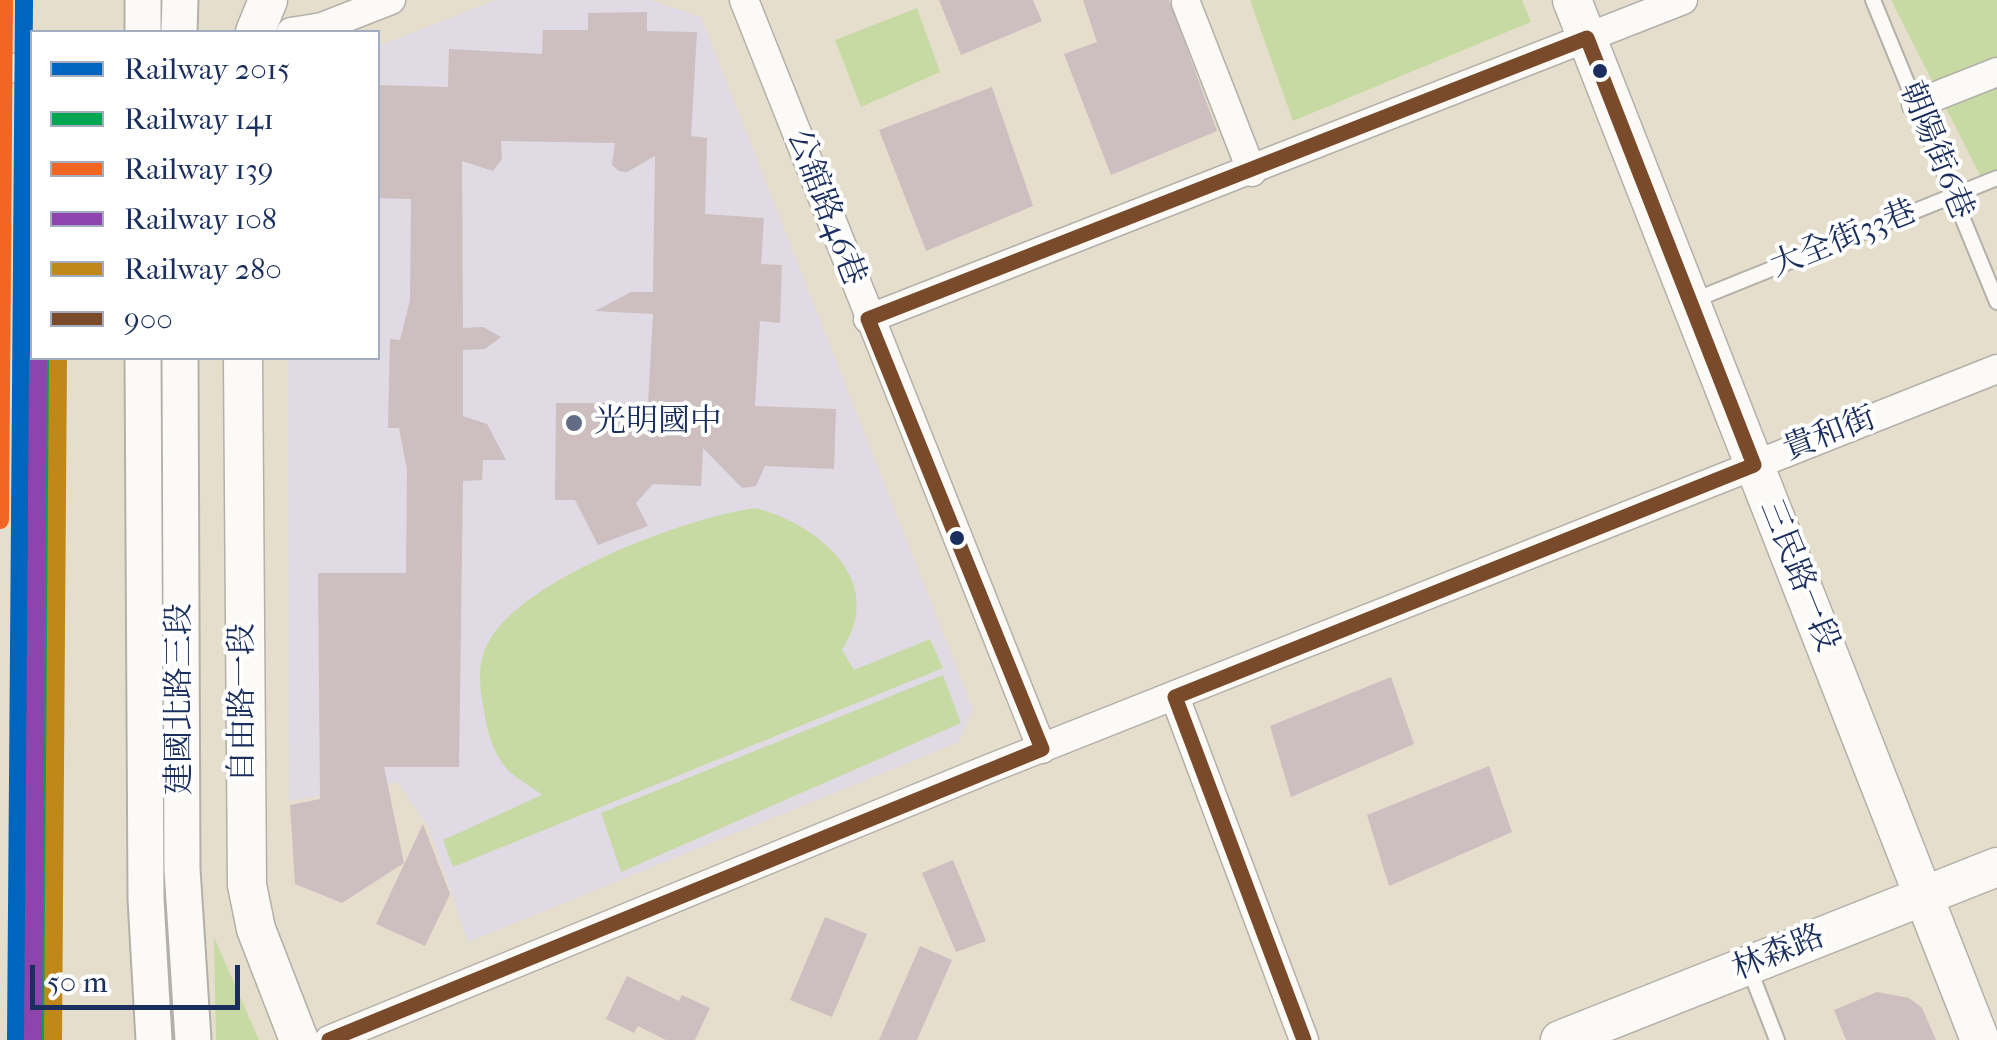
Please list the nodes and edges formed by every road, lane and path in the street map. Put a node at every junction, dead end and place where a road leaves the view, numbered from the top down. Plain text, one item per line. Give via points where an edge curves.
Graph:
1 (143, 0) edge
2 (180, 0) edge
3 (268, 0) edge
4 (391, 0) edge
5 (744, 0) edge
6 (1572, 0) edge
7 (1683, 0) edge
8 (1872, 0) edge
9 (1186, 2) dead end
10 (142, 30) edge
11 (179, 30) edge
12 (256, 30) edge
13 (303, 30) edge
14 (1587, 38) junction
15 (0, 68) edge
16 (30, 68) edge
17 (1997, 72) edge
18 (1916, 104) junction
19 (1252, 172) junction
20 (1997, 178) edge
21 (1952, 196) junction
22 (1692, 301) junction
23 (1997, 302) edge
24 (868, 319) junction
25 (144, 360) edge
26 (180, 360) edge
27 (243, 360) edge
28 (1997, 369) edge
29 (1754, 464) junction
30 (1175, 697) junction
31 (1042, 748) junction
32 (1997, 868) edge
33 (1924, 895) junction
34 (1749, 967) junction
35 (154, 1040) edge
36 (192, 1040) edge
37 (299, 1040) edge
38 (328, 1040) edge
39 (1304, 1040) edge
40 (1560, 1040) edge
41 (1777, 1040) edge
42 (1980, 1040) edge

1 - 10 street
2 - 11 street
3 - 12 main road
4 - 13 street
5 - 24 street, 公舘路46巷
6 - 14 main road, 三民路一段
7 - 14 street
8 - 18 lane, 朝陽街6巷
9 - 19 street
14 - 19 street
14 - 22 main road, 三民路一段
15 - 16 street
17 - 18 street
18 - 21 lane, 朝陽街6巷
19 - 24 street
20 - 21 lane, 大全街33巷
21 - 22 lane, 大全街33巷
21 - 23 lane, 朝陽街6巷
22 - 29 main road, 三民路一段
24 - 31 street, 公舘路46巷
25 - 35 street, 建國北路三段 via 146,900
26 - 36 street, 建國北路三段 via 182,869
27 - 37 main road, 自由路一段 via 247,884 256,929
28 - 29 street, 貴和街
29 - 30 street, 貴和街
29 - 33 main road, 三民路一段
30 - 31 street, 貴和街
30 - 39 street
31 - 38 street, 貴和街
32 - 33 main road, 林森路
33 - 34 main road, 林森路
33 - 42 main road, 三民路一段
34 - 40 main road, 林森路
34 - 41 lane

